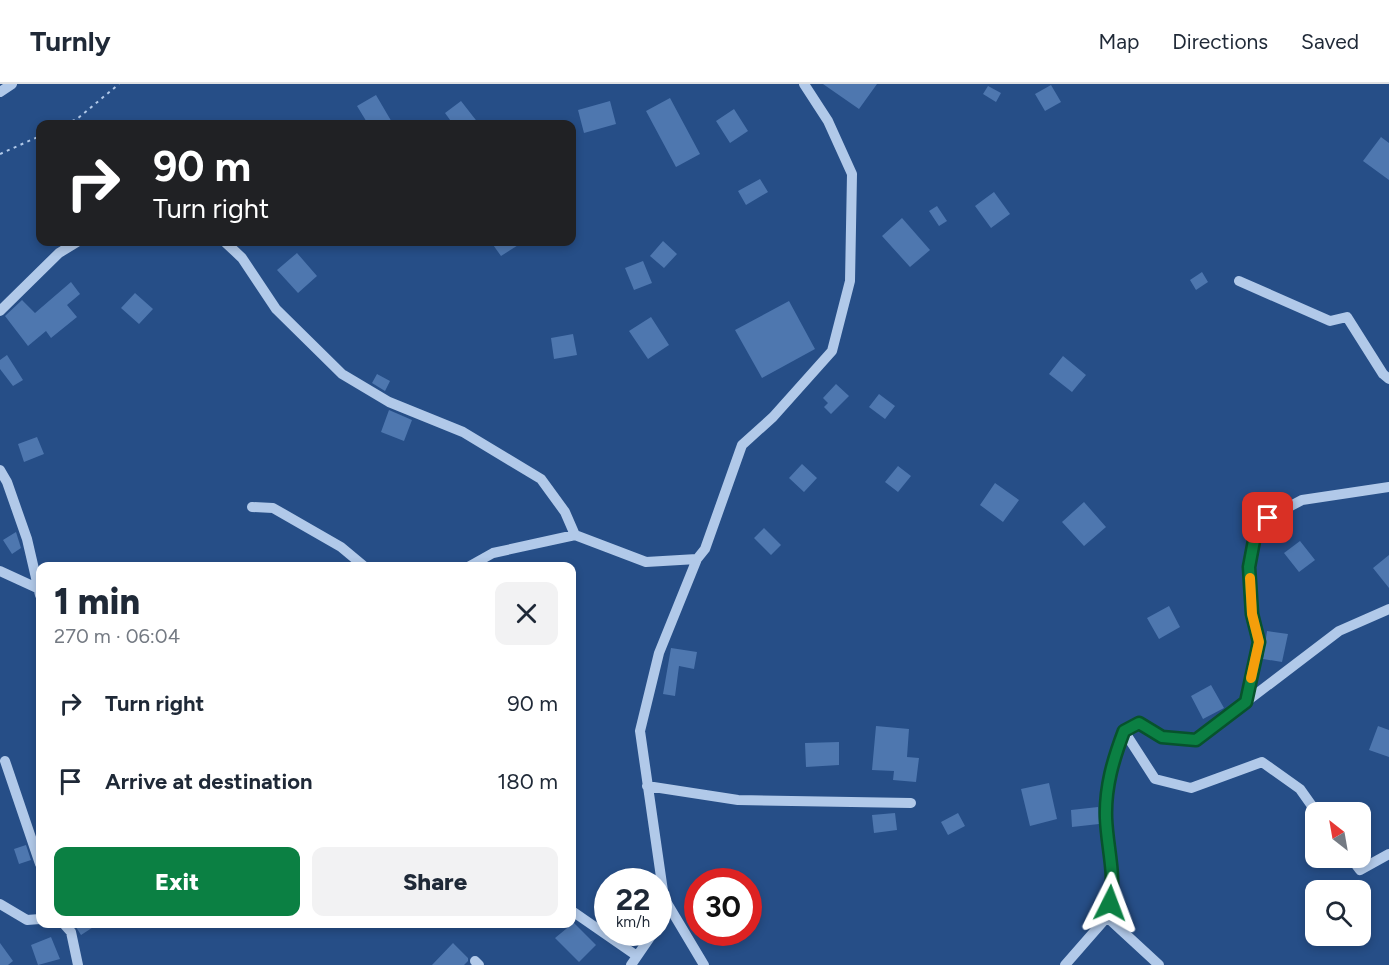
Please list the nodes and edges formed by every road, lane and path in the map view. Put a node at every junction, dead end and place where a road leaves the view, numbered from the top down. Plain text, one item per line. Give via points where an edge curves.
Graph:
1 (12, 84) edge
2 (119, 84) edge
3 (804, 84) edge
4 (0, 92) edge
5 (75, 120) edge
6 (36, 138) edge
7 (0, 154) edge
8 (70, 246) edge
9 (229, 246) edge
10 (1239, 281) dead end
11 (0, 311) edge
12 (1389, 379) edge
13 (0, 470) edge
14 (1389, 487) edge
15 (252, 507) dead end
16 (575, 536) junction
17 (697, 560) junction
18 (359, 562) edge
19 (477, 562) edge
20 (0, 571) edge
21 (36, 579) edge
22 (36, 590) edge
23 (1389, 609) edge
24 (1246, 702) junction
25 (1124, 731) junction
26 (5, 761) dead end
27 (647, 786) junction
28 (1309, 802) edge
29 (911, 803) dead end
30 (36, 852) edge
31 (1389, 854) edge
32 (1371, 864) edge
33 (659, 868) edge
34 (0, 904) edge
35 (672, 911) edge
36 (576, 913) edge
37 (1107, 917) junction
38 (36, 919) edge
39 (68, 928) edge
40 (644, 946) edge
41 (634, 960) edge
42 (78, 965) edge
43 (704, 965) edge
44 (1065, 965) edge
45 (1159, 965) edge

1 - 4 street
2 - 5 path
3 - 17 street via 828,121 852,174 850,281 832,351 773,417 742,444 705,549
6 - 7 path
8 - 11 street
9 - 16 street via 242,258 276,309 342,374 389,402 463,432 540,479 565,512
10 - 12 street via 1330,321 1347,317
13 - 21 street via 27,539
14 - 24 street via 1302,500 1268,518 1256,530 1249,567 1252,614 1259,642
15 - 18 street via 273,508 341,547
16 - 17 street via 646,562
16 - 19 street via 493,553
17 - 27 street via 659,653 640,732
20 - 22 street
23 - 24 street via 1339,631
24 - 25 street via 1196,740 1162,737 1139,723
25 - 28 street via 1155,779 1191,788 1262,762 1300,789
25 - 37 street via 1109,772 1106,818 1113,888
26 - 30 street
27 - 29 street via 738,800
27 - 33 street
31 - 32 street
34 - 38 street via 27,920
35 - 43 street
36 - 41 street
37 - 44 street
37 - 45 street
39 - 42 street
40 - 41 street

